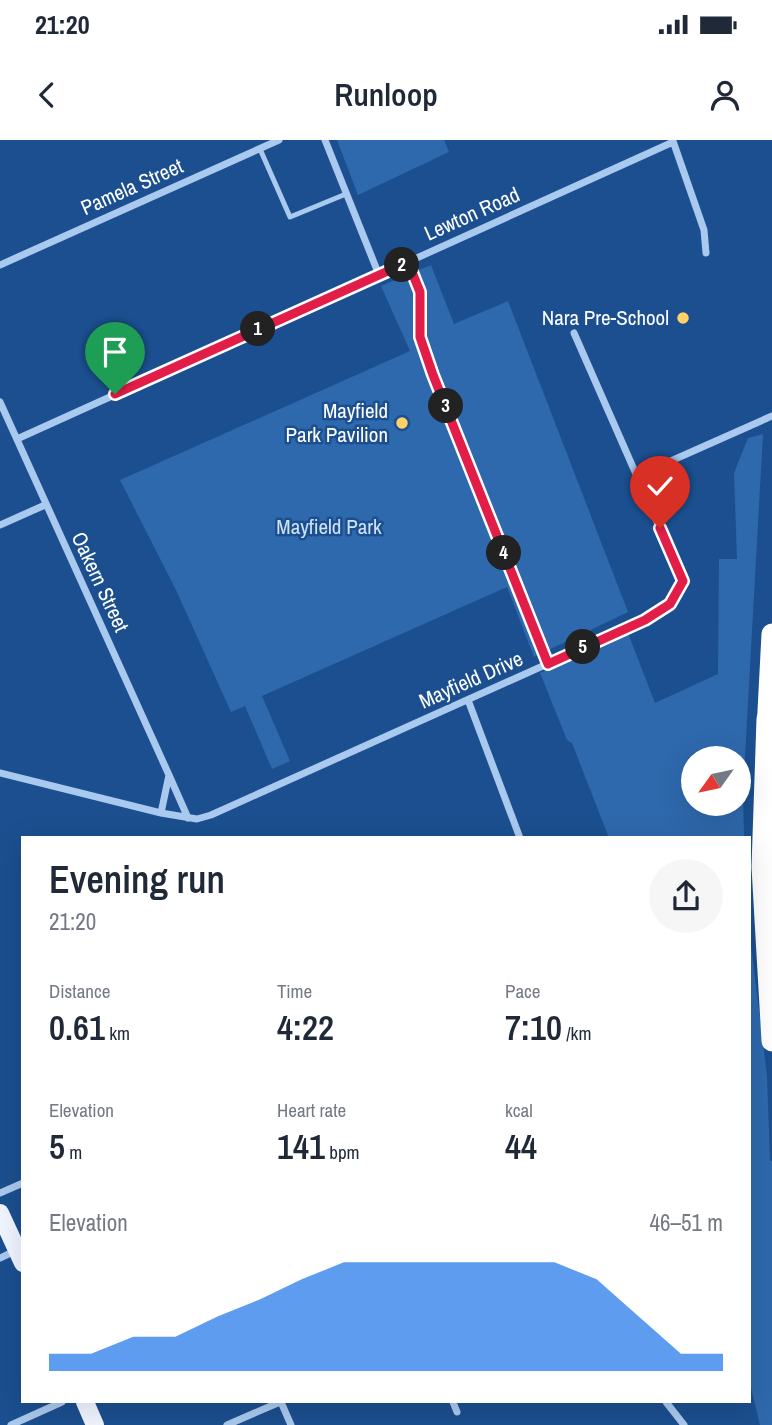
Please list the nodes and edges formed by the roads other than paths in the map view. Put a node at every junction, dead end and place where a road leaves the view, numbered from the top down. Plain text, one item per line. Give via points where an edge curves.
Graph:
1 (279, 140) edge
2 (325, 140) edge
3 (673, 141) edge
4 (260, 149) junction
5 (346, 194) junction
6 (706, 253) dead end
7 (408, 262) junction
8 (0, 265) edge
9 (379, 275) junction
10 (574, 333) dead end
11 (0, 402) edge
12 (772, 416) edge
13 (17, 439) junction
14 (637, 476) junction
15 (481, 496) joint
16 (45, 505) junction
17 (0, 525) edge
18 (772, 634) edge
19 (548, 664) junction
20 (468, 700) junction
21 (767, 719) junction
22 (0, 773) edge
23 (169, 775) junction
24 (162, 813) junction
25 (188, 818) junction
26 (519, 836) edge
27 (772, 837) edge
28 (772, 1041) edge
29 (21, 1184) edge
30 (0, 1193) edge
31 (0, 1213) edge
32 (20, 1257) edge
33 (0, 1258) edge
34 (60, 1403) edge
35 (85, 1403) edge
36 (278, 1403) edge
37 (280, 1403) edge
38 (453, 1403) edge
39 (667, 1403) edge
40 (457, 1412) dead end
41 (11, 1425) edge
42 (95, 1425) edge
43 (227, 1425) edge
44 (291, 1425) edge
45 (684, 1425) edge

1 - 4 street, Pamela Street
2 - 5 street
3 - 6 street via 704,230
3 - 7 street, Lewton Road
4 - 5 lane via 290,217
4 - 8 street, Pamela Street
5 - 9 street
7 - 9 street, Lewton Road
7 - 15 street via 420,292 420,337
9 - 13 street, Lewton Road
10 - 14 street, Mayfield Drive
11 - 13 street, Oakern Street
12 - 14 street
13 - 16 street, Oakern Street
14 - 19 street, Mayfield Drive via 683,581 670,604 645,620
15 - 19 lane
16 - 17 street
16 - 23 street, Oakern Street
18 - 21 highway
19 - 20 street, Mayfield Drive
20 - 25 street, Mayfield Drive via 211,815
20 - 26 street
21 - 27 highway
21 - 28 highway via 762,867
22 - 24 street, Mayfield Drive
23 - 24 street
23 - 25 street, Oakern Street
24 - 25 street, Mayfield Drive
29 - 30 street
31 - 32 main road
32 - 33 street
34 - 41 street
35 - 42 main road
36 - 43 street
37 - 44 street
38 - 40 street
39 - 45 street

